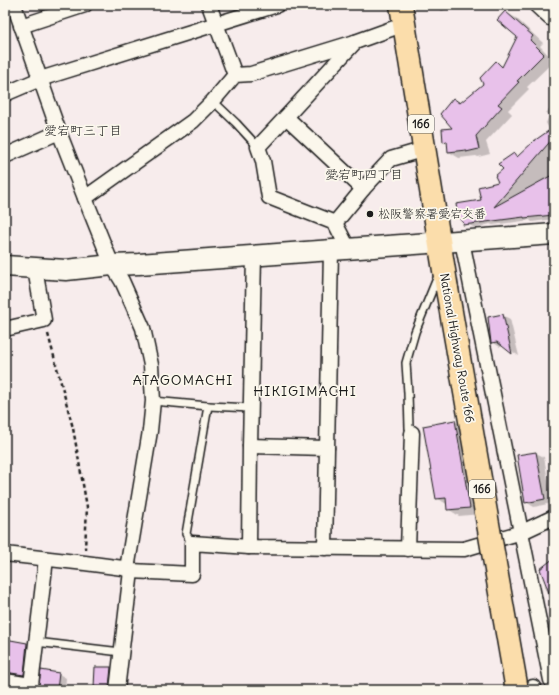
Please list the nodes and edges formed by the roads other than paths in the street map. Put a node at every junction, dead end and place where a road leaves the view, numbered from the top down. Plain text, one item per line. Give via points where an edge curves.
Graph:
1 (14, 5) edge
2 (85, 5) edge
3 (209, 5) edge
4 (277, 5) edge
5 (536, 5) edge
6 (403, 14) edge
7 (550, 18) dead end
8 (216, 23) junction
9 (21, 26) junction
10 (355, 42) junction
11 (235, 75) junction
12 (40, 78) junction
13 (5, 94) edge
14 (213, 101) junction
15 (286, 117) junction
16 (59, 132) junction
17 (258, 147) junction
18 (424, 149) junction
19 (5, 156) edge
20 (363, 189) junction
21 (85, 198) junction
22 (336, 223) junction
23 (554, 234) edge
24 (462, 241) junction
25 (440, 242) junction
26 (340, 250) junction
27 (254, 256) junction
28 (112, 264) junction
29 (443, 265) junction
30 (5, 266) edge
31 (35, 269) junction
32 (5, 329) edge
33 (153, 401) junction
34 (208, 406) junction
35 (251, 408) junction
36 (412, 433) joint
37 (250, 446) junction
38 (327, 448) junction
39 (554, 517) edge
40 (522, 532) junction
41 (192, 543) junction
42 (249, 547) junction
43 (325, 548) junction
44 (408, 549) junction
45 (5, 554) edge
46 (46, 559) junction
47 (129, 570) junction
48 (36, 642) junction
49 (121, 652) junction
50 (554, 680) edge
51 (5, 681) edge
52 (31, 687) edge
53 (528, 689) edge
54 (117, 690) edge

1 - 9 street
2 - 9 street
3 - 8 street
4 - 8 street
5 - 7 street
6 - 10 street
6 - 18 highway, National Highway Route 166 / 166
8 - 11 street
8 - 12 street
9 - 12 street
10 - 11 street via 251,74
10 - 15 street
11 - 14 street
12 - 13 street
12 - 16 street
14 - 17 lane
14 - 21 street via 193,121
15 - 17 street
15 - 20 street
16 - 19 street
16 - 21 street
17 - 22 street via 269,197
18 - 20 street via 391,159
18 - 25 highway, National Highway Route 166 / 166
20 - 22 street
21 - 28 street
22 - 26 street
23 - 24 street
24 - 25 street
24 - 40 street
25 - 26 street
25 - 29 highway, National Highway Route 166 / 166
26 - 27 street
26 - 38 street
27 - 28 street
27 - 35 street
28 - 31 street via 66,270
28 - 33 street via 143,328 151,365
29 - 36 lane via 415,332 406,363
29 - 53 highway, National Highway Route 166 / 166, bridge
30 - 31 street
31 - 32 street via 44,320
33 - 34 lane
33 - 47 street
34 - 35 lane
34 - 41 lane via 186,534
35 - 37 street
36 - 44 street
37 - 38 street
37 - 42 street
38 - 43 street
39 - 40 street
40 - 44 street via 464,549
40 - 50 street via 551,680
41 - 42 street
41 - 47 street via 192,574
42 - 43 street
43 - 44 street
45 - 46 street
46 - 47 street
46 - 48 street
47 - 49 street
48 - 49 lane
48 - 52 street
49 - 54 street
51 - 52 street

